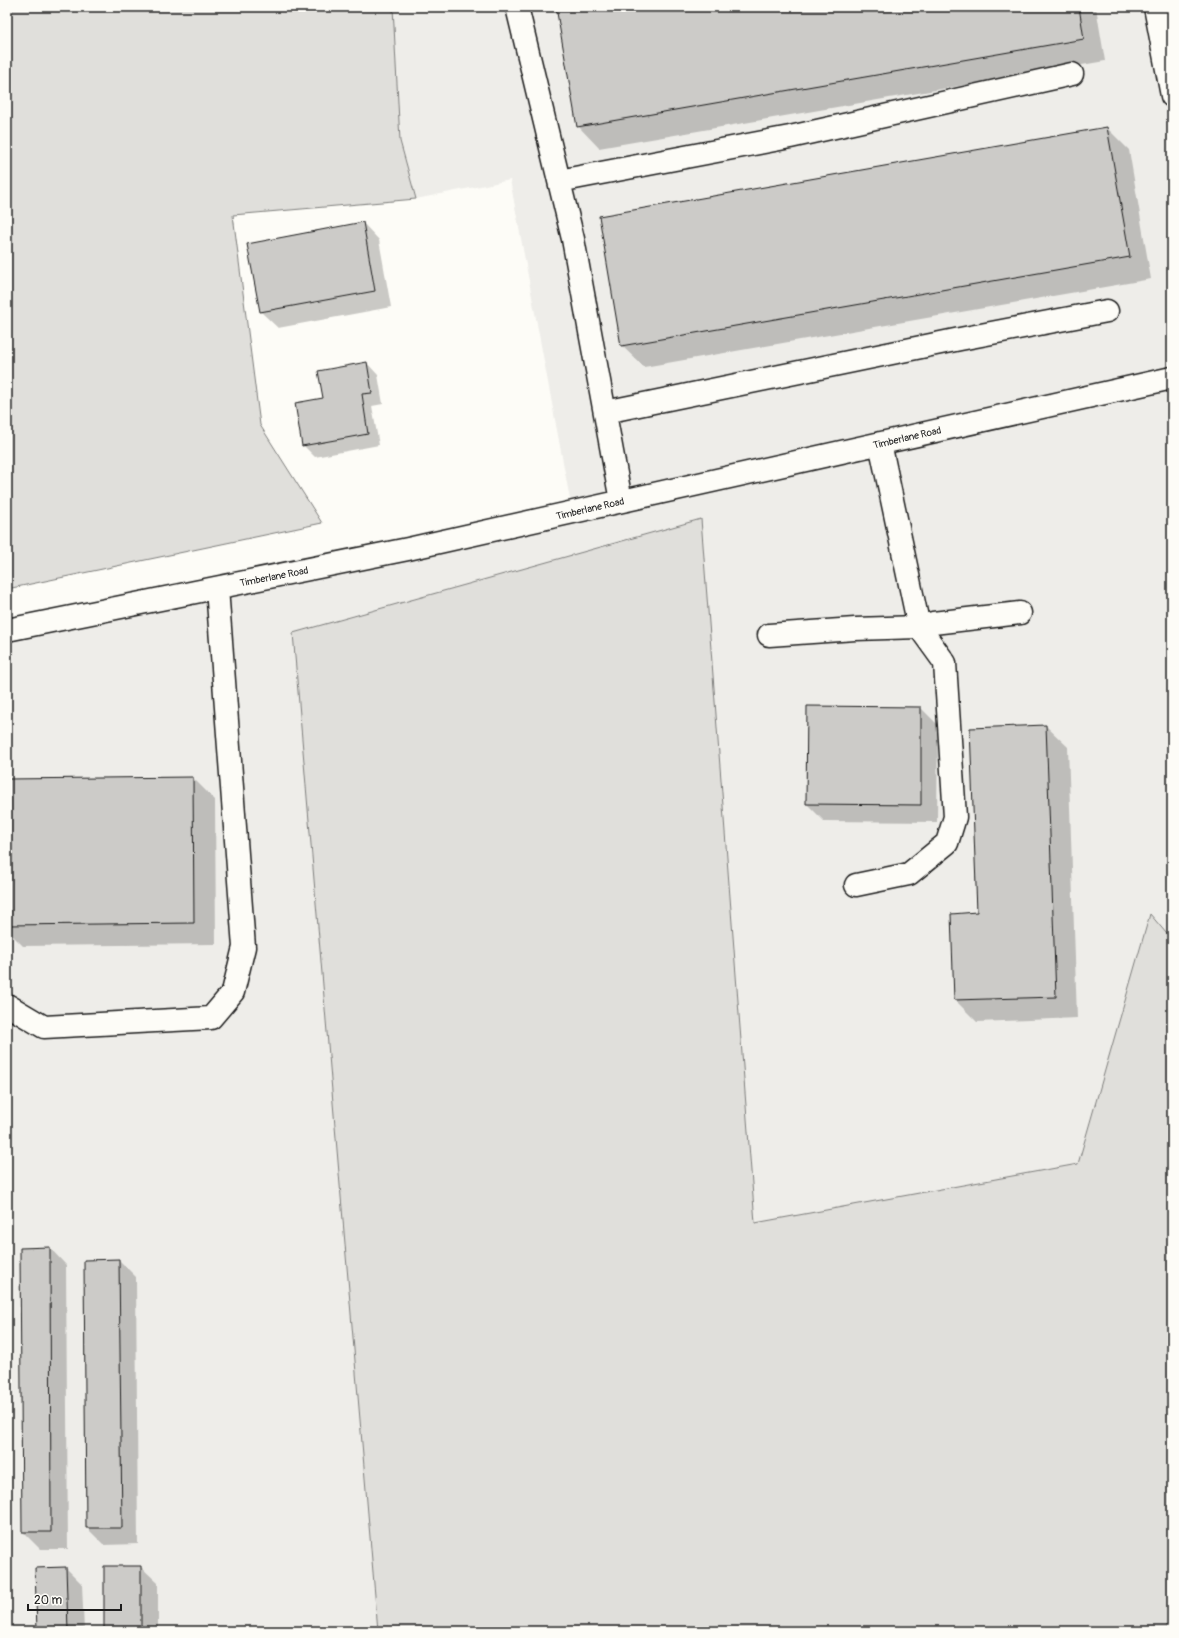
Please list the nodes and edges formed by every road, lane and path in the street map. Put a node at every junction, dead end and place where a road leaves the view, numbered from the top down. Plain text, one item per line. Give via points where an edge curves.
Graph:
1 (517, 7) edge
2 (1154, 7) edge
3 (1072, 74) dead end
4 (1172, 96) edge
5 (559, 181) junction
6 (1107, 311) dead end
7 (1172, 378) edge
8 (605, 412) junction
9 (880, 443) junction
10 (621, 501) junction
11 (217, 588) junction
12 (1020, 613) dead end
13 (919, 627) junction
14 (7, 630) edge
15 (770, 635) dead end
16 (856, 885) dead end
17 (7, 1005) edge

1 - 5 street
2 - 4 street
3 - 5 street via 790,136
5 - 8 street via 573,239
6 - 8 street
7 - 9 street, Timberlane Road
8 - 10 street
9 - 10 street, Timberlane Road
9 - 13 street
10 - 11 street, Timberlane Road via 408,549
11 - 14 street, Timberlane Road
11 - 17 street via 244,946 233,992 211,1018 44,1027
12 - 13 street via 933,623
13 - 15 street
13 - 16 street via 945,663 955,817 947,843 909,874

